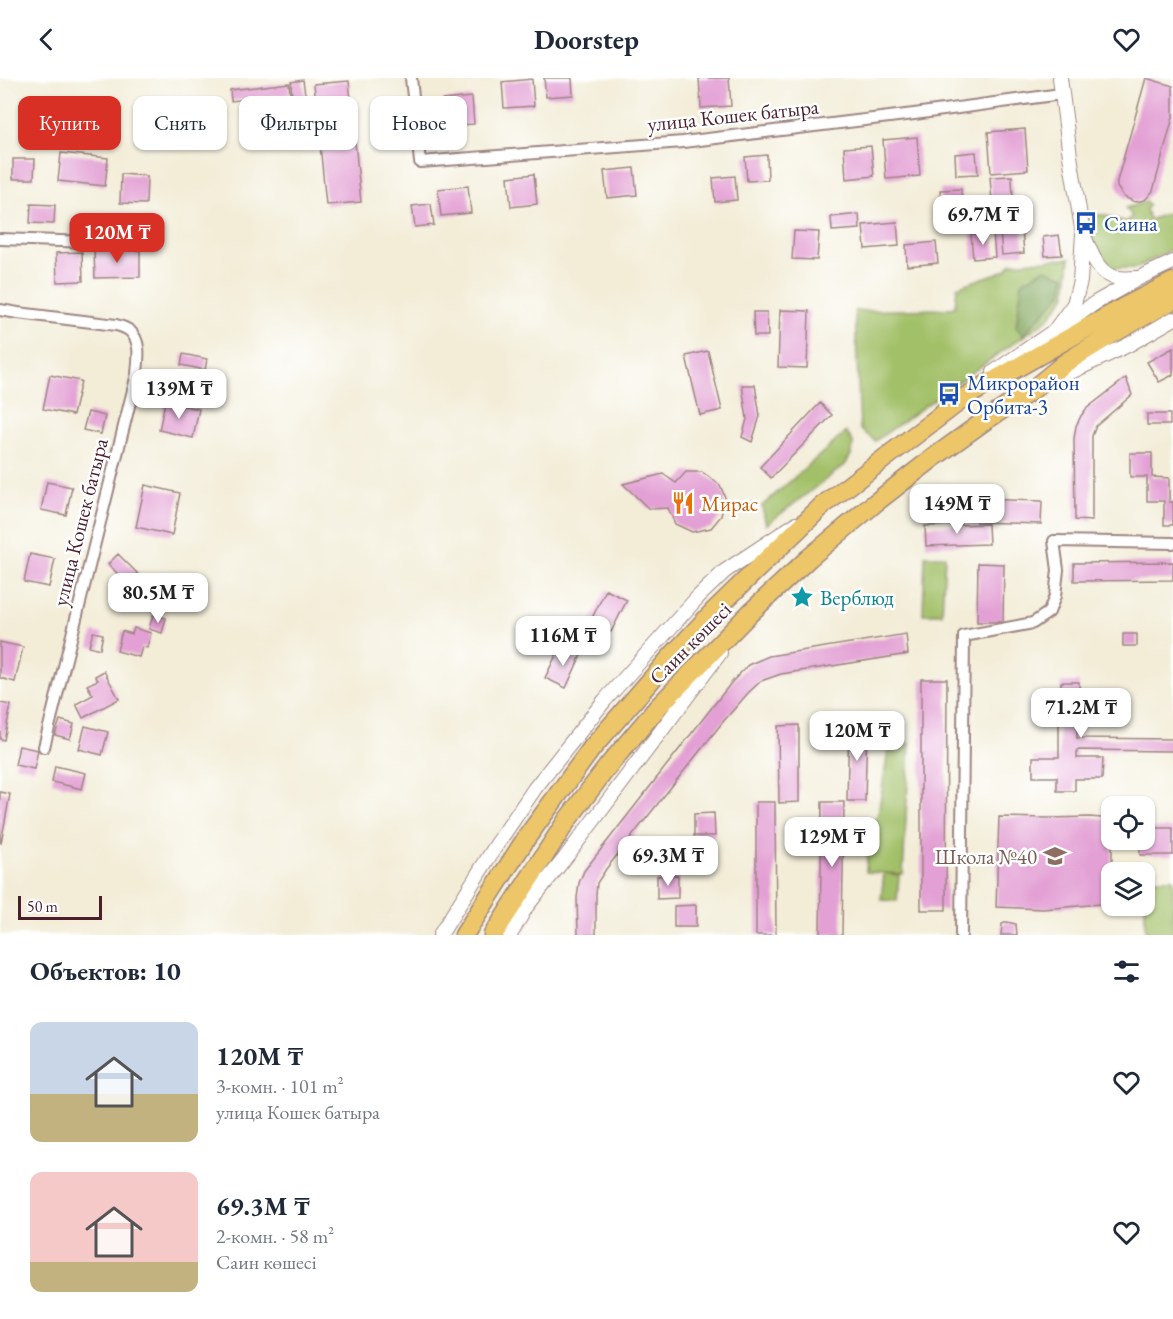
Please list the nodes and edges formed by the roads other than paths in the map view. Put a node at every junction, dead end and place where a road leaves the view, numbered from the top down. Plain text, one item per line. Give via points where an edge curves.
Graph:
1 (411, 78) edge
2 (1060, 78) edge
3 (1062, 94) junction
4 (1083, 234) junction
5 (0, 239) edge
6 (120, 243) dead end
7 (1173, 262) edge
8 (1139, 278) junction
9 (1173, 282) edge
10 (1173, 300) edge
11 (0, 310) edge
12 (1173, 319) edge
13 (1056, 330) junction
14 (1031, 391) junction
15 (965, 397) junction
16 (822, 506) junction
17 (1173, 543) edge
18 (750, 613) junction
19 (44, 747) dead end
20 (440, 935) edge
21 (464, 935) edge
22 (493, 935) edge
23 (510, 935) edge
24 (961, 935) edge

1 - 3 street, улица Кошек батыра via 420,162 682,142
2 - 3 street
3 - 4 street
4 - 8 street via 1097,265 1110,277
4 - 13 street via 1080,281 1074,304
5 - 6 street
7 - 8 street
8 - 13 street
9 - 15 main road, Саин көшесі
10 - 14 main road via 1065,363
11 - 19 street, улица Кошек батыра via 116,325 129,330 138,350 137,374
12 - 14 street
13 - 15 street
14 - 18 main road via 875,502
15 - 16 main road, Саин көшесі
16 - 20 street, Саин көшесі via 725,571 605,700 535,788
16 - 21 main road, Саин көшесі via 715,610 592,748 527,837
17 - 24 street via 1054,542 1058,570 1055,596 1048,612 1033,623 964,636
18 - 22 main road, Саин көшесі via 658,707 608,766 568,819
18 - 23 street, Саин көшесі via 526,907

